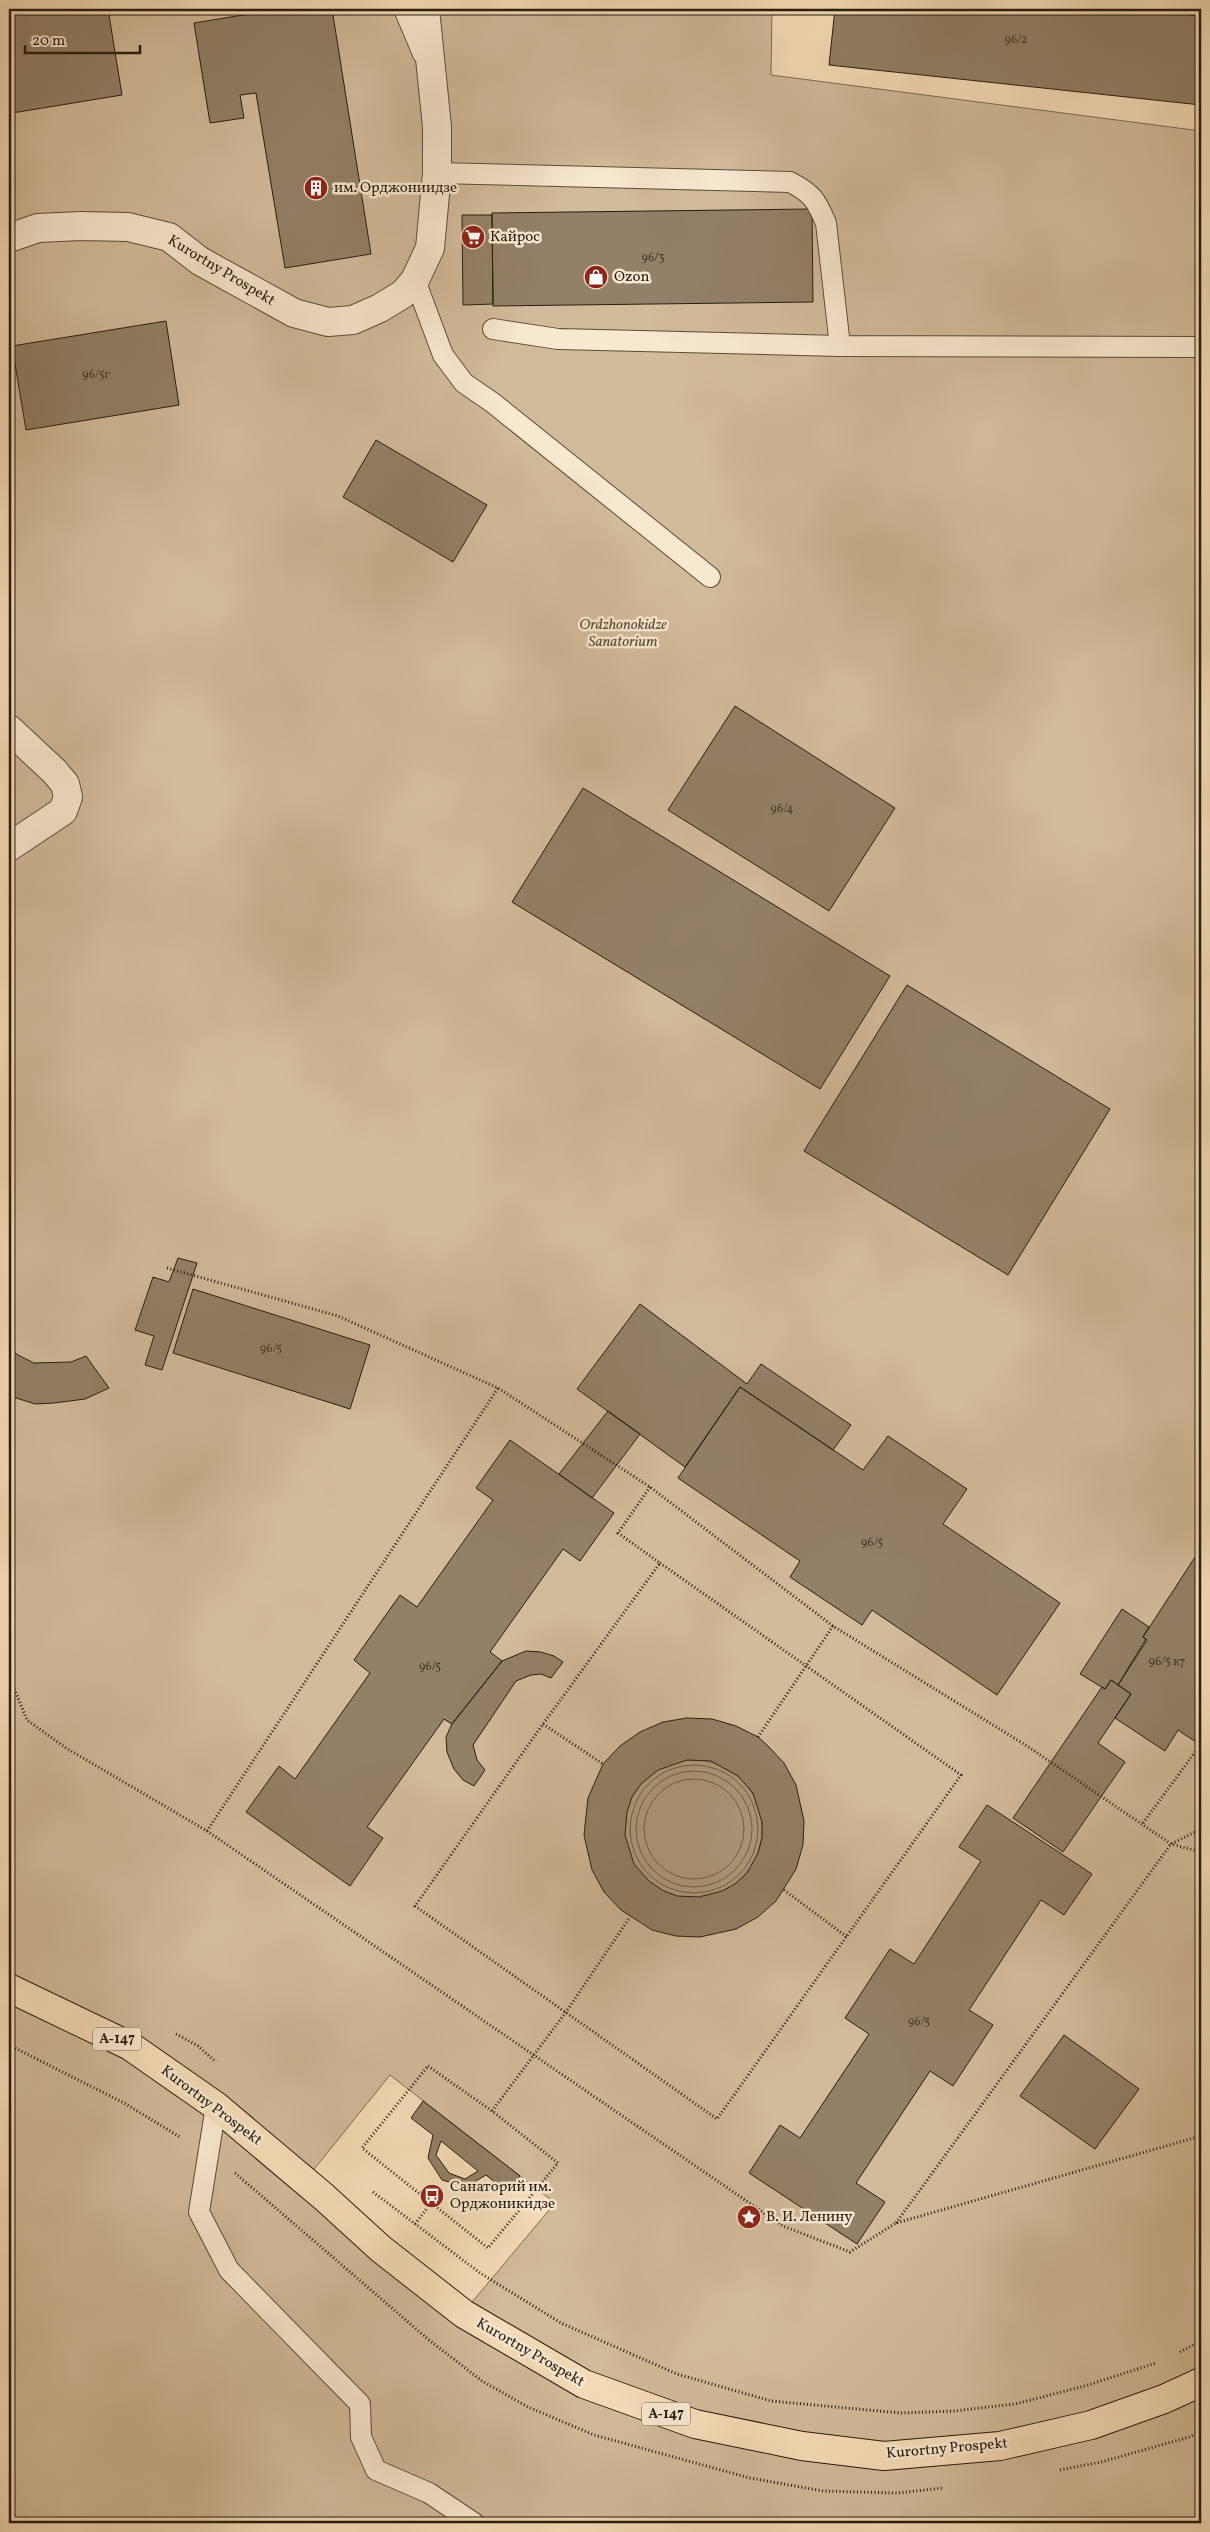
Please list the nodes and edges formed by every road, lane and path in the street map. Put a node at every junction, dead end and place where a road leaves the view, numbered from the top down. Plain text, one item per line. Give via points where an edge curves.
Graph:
1 (404, 9) edge
2 (425, 9) edge
3 (433, 77) junction
4 (437, 173) junction
5 (9, 238) edge
6 (415, 280) junction
7 (493, 329) dead end
8 (840, 346) junction
9 (1201, 347) edge
10 (710, 577) dead end
11 (9, 729) edge
12 (9, 846) edge
13 (167, 1268) dead end
14 (498, 1388) junction
15 (650, 1487) junction
16 (660, 1563) junction
17 (833, 1626) junction
18 (805, 1666) junction
19 (9, 1677) edge
20 (543, 1724) junction
21 (758, 1737) dead end
22 (1201, 1744) edge
23 (603, 1764) dead end
24 (1143, 1823) junction
25 (1201, 1828) edge
26 (207, 1831) junction
27 (1171, 1844) junction
28 (1201, 1852) edge
29 (784, 1890) dead end
30 (630, 1918) dead end
31 (847, 1937) junction
32 (9, 1988) edge
33 (566, 2012) junction
34 (175, 2033) dead end
35 (534, 2055) junction
36 (220, 2065) dead end
37 (216, 2106) junction
38 (492, 2111) junction
39 (1201, 2136) edge
40 (371, 2191) dead end
41 (431, 2203) junction
42 (896, 2222) junction
43 (415, 2224) junction
44 (1201, 2340) edge
45 (1177, 2353) dead end
46 (1160, 2362) dead end
47 (1201, 2382) edge
48 (474, 2523) edge

1 - 3 lane
2 - 3 street, Kurortny Prospekt
3 - 4 street, Kurortny Prospekt
4 - 6 street, Kurortny Prospekt via 430,248
4 - 8 lane via 790,182 809,192 826,223
5 - 6 street, Kurortny Prospekt via 38,228 81,226 128,227 169,237 200,261 294,314 328,322 352,320 380,308 402,294
6 - 10 lane via 443,355 464,383
7 - 8 lane via 558,339
8 - 9 lane
11 - 12 street via 66,784 68,797 63,811
13 - 14 path via 338,1316
14 - 15 path
14 - 26 path
15 - 16 path via 618,1533
15 - 17 path
16 - 18 path
16 - 20 path
17 - 18 path
17 - 24 path via 1027,1746
18 - 21 path
18 - 31 path via 961,1775
19 - 26 path via 27,1720 66,1748
20 - 23 path
20 - 33 path via 416,1906
22 - 24 path
24 - 27 path
25 - 27 path
26 - 35 path
27 - 28 path
27 - 42 path
29 - 31 path
30 - 33 path
31 - 33 path via 717,2119
32 - 37 main road, Kurortny Prospekt / А-147 via 130,2046
33 - 35 path
34 - 36 path via 198,2046
35 - 38 path
35 - 42 path via 783,2226 850,2252
37 - 47 main road, Kurortny Prospekt / А-147 via 381,2249 464,2314 584,2384 696,2424 802,2446 894,2455 1000,2446 1091,2425
37 - 48 lane via 199,2212 229,2270 360,2404 361,2436 376,2470 430,2493
38 - 41 path via 558,2163 488,2248
38 - 41 path via 428,2066 362,2148
39 - 42 path
40 - 43 path
41 - 43 path
43 - 46 path via 480,2273 561,2324 677,2374 771,2401 901,2413 954,2411 1016,2404
44 - 45 path

